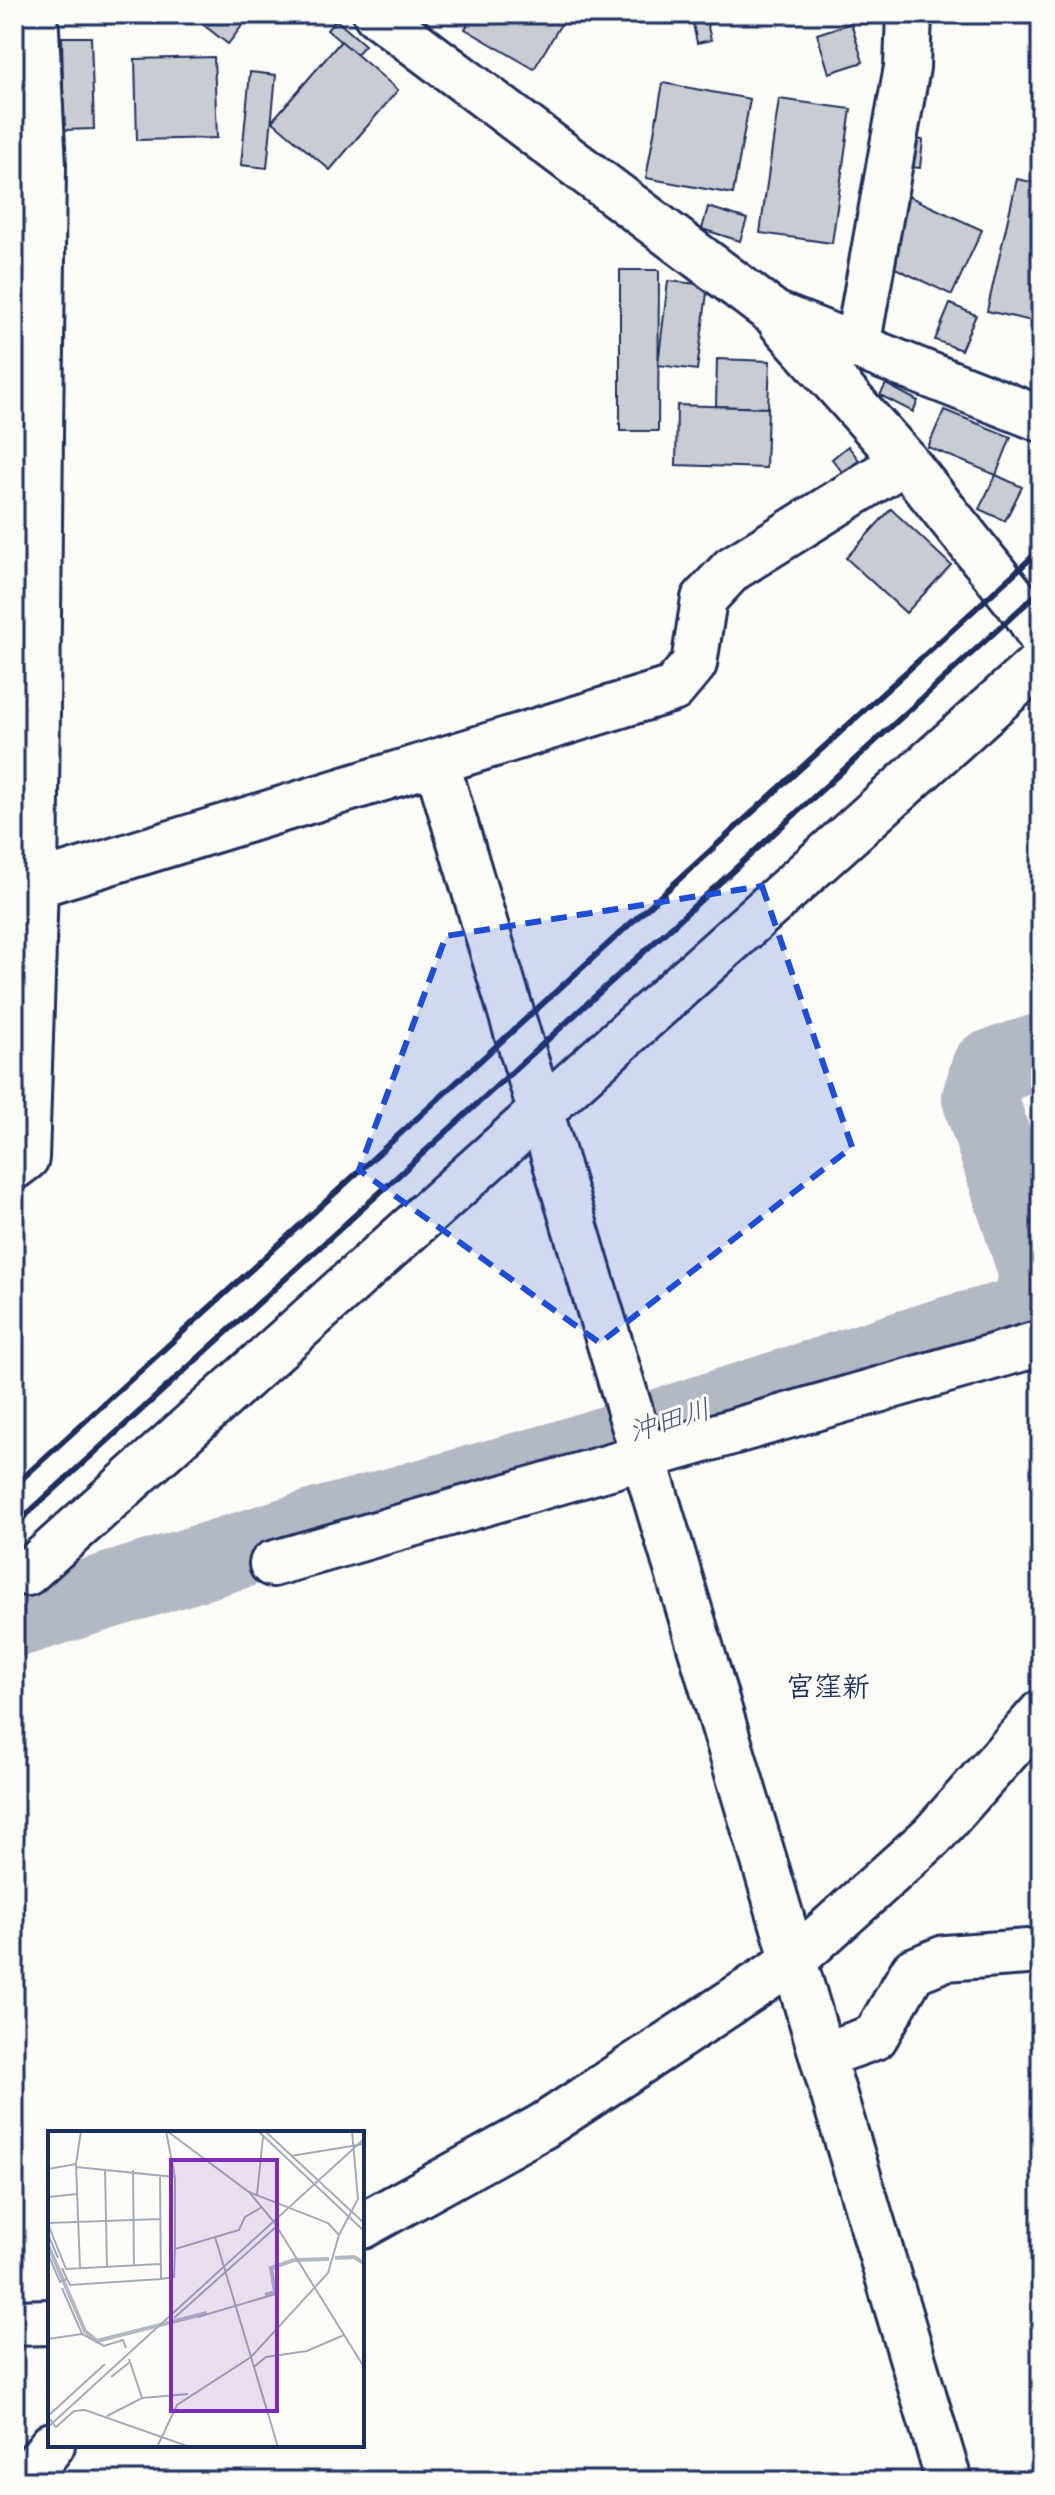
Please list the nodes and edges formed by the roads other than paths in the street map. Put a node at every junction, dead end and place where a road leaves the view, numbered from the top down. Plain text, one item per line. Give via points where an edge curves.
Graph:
1 (30, 14) edge
2 (376, 14) edge
3 (909, 14) edge
4 (28, 164) edge
5 (775, 314) junction
6 (857, 347) junction
7 (1041, 419) edge
8 (905, 461) junction
9 (1041, 637) edge
10 (1041, 662) edge
11 (437, 764) junction
12 (35, 885) junction
13 (541, 1114) junction
14 (14, 1167) edge
15 (1041, 1343) edge
16 (643, 1459) junction
17 (272, 1564) dead end
18 (27, 1573) dead end
19 (1041, 1713) edge
20 (1041, 1951) edge
21 (792, 1962) junction
22 (824, 2055) junction
23 (364, 2225) edge
24 (48, 2322) edge
25 (14, 2323) edge
26 (50, 2447) edge
27 (24, 2481) edge
28 (949, 2481) edge

1 - 4 street via 36,29
2 - 5 street
3 - 6 street via 907,67
4 - 12 street
5 - 6 street
5 - 8 street
6 - 7 street
8 - 9 street
8 - 11 street via 732,569 704,599 694,664 673,689
10 - 13 street
11 - 12 street
11 - 13 street
12 - 14 street via 26,1158
13 - 16 street
13 - 18 street
15 - 16 street
16 - 17 street
16 - 21 street
19 - 21 street via 932,1836
20 - 22 street via 945,1958 913,1971 875,2037
21 - 22 street
21 - 23 street via 543,2126
22 - 28 street
24 - 25 street
26 - 27 street

